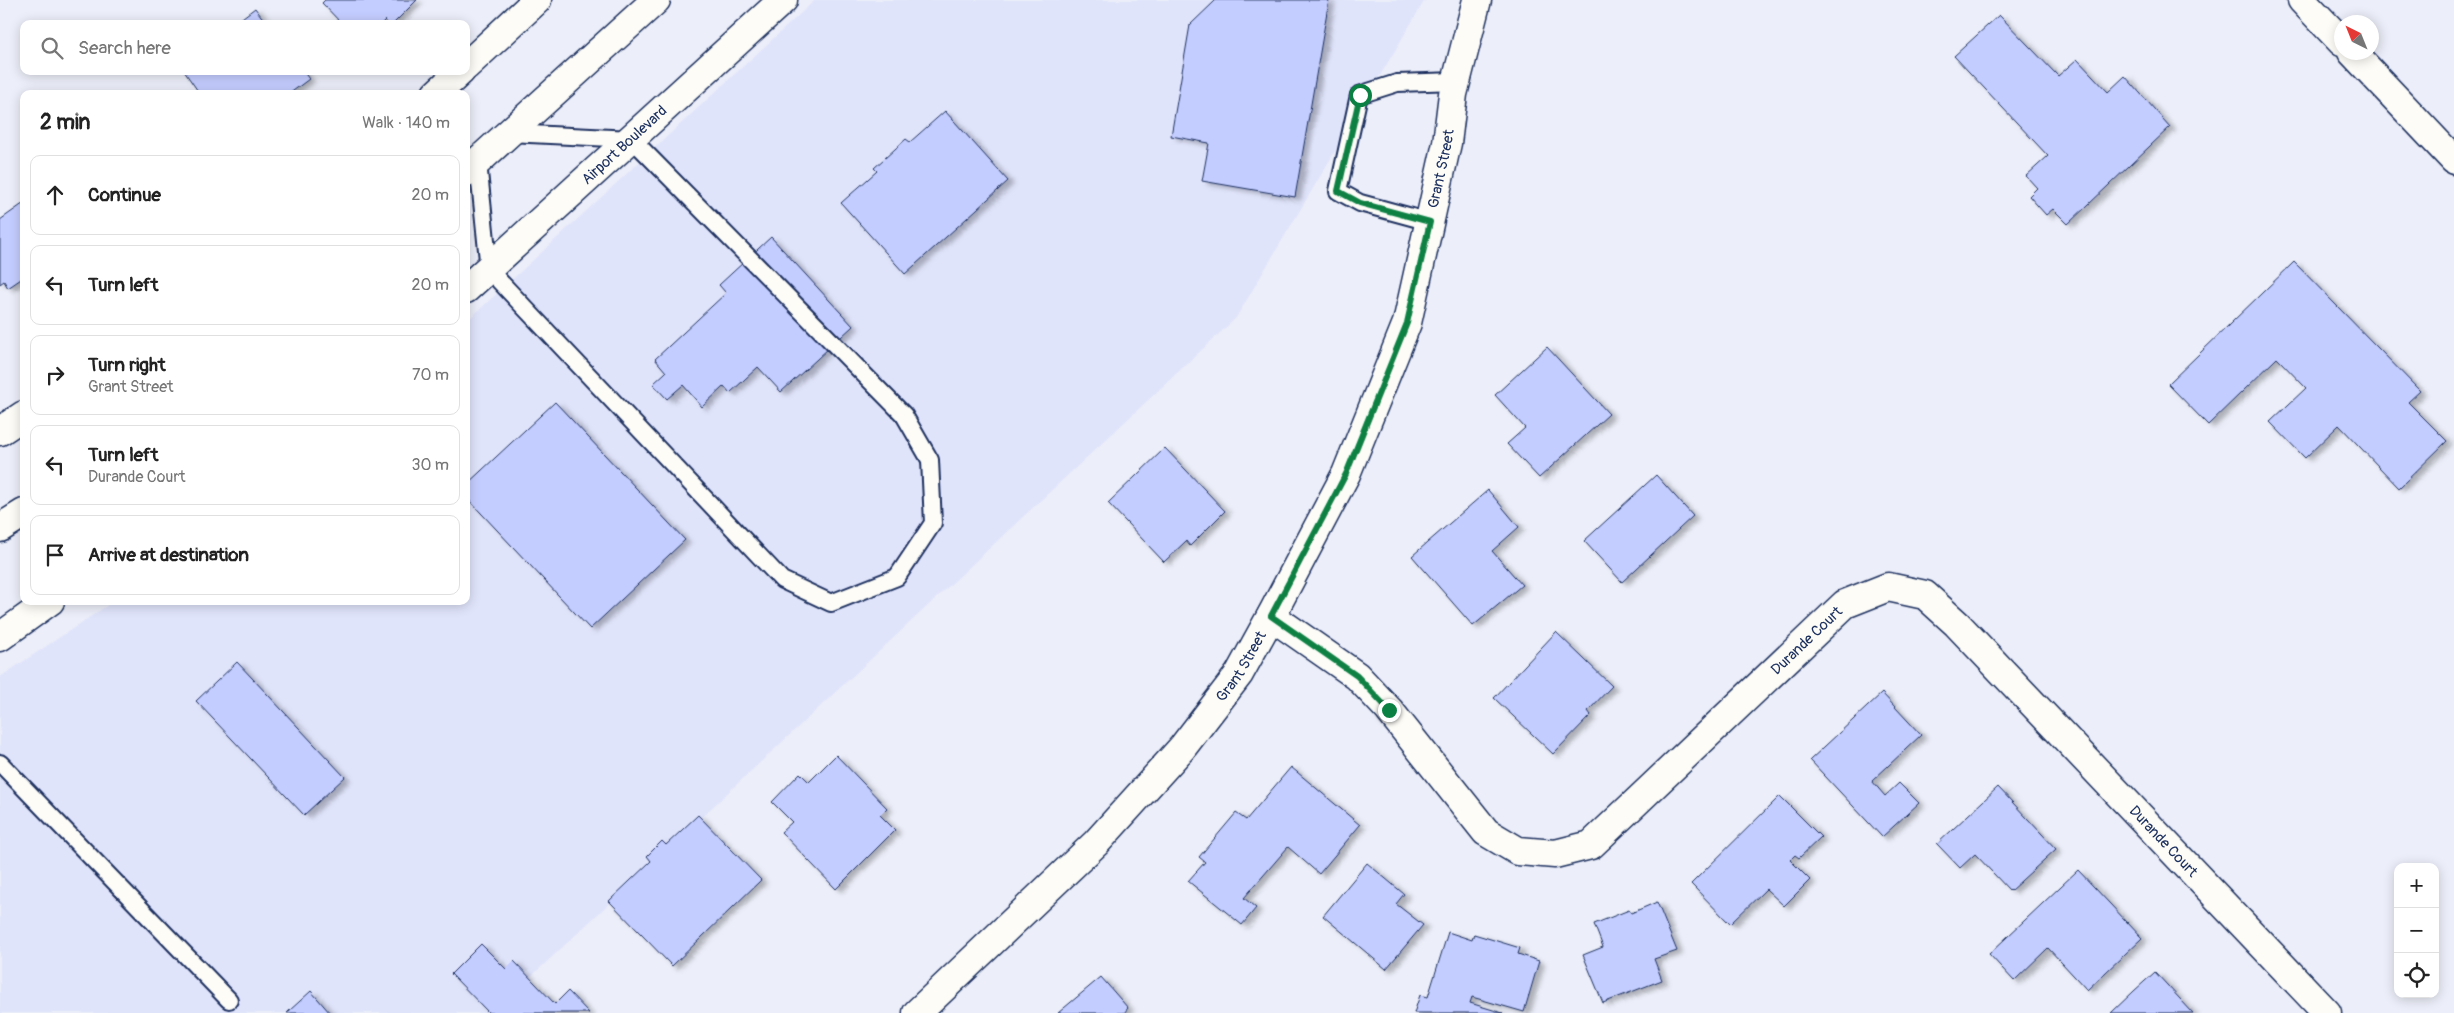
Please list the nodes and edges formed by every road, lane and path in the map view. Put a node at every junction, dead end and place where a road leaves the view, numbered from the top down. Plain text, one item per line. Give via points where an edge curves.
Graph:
1 (537, 0) edge
2 (656, 0) edge
3 (783, 0) edge
4 (1455, 0) edge
5 (1477, 0) edge
6 (2302, 0) edge
7 (2334, 34) edge
8 (1462, 54) junction
9 (2360, 60) edge
10 (470, 62) edge
11 (457, 75) edge
12 (1456, 81) junction
13 (440, 90) edge
14 (509, 133) junction
15 (632, 139) junction
16 (2454, 160) edge
17 (472, 167) edge
18 (1430, 222) junction
19 (489, 270) junction
20 (470, 286) edge
21 (20, 418) edge
22 (0, 431) edge
23 (20, 516) edge
24 (0, 528) edge
25 (44, 605) edge
26 (1271, 616) junction
27 (0, 637) edge
28 (0, 763) edge
29 (229, 1000) dead end
30 (925, 1009) edge
31 (2327, 1013) edge

1 - 10 street
2 - 14 street
3 - 15 street, Airport Boulevard
4 - 8 street
5 - 8 street, Grant Street
6 - 7 street
8 - 12 street, Grant Street
9 - 16 street
11 - 13 street
12 - 18 street, Grant Street
12 - 18 lane via 1398,83 1360,95 1338,191 1360,203
14 - 15 lane
14 - 17 street
15 - 19 street, Airport Boulevard
15 - 19 lane via 904,414 930,460 933,523 898,577 831,603 782,580
17 - 19 lane
18 - 26 street, Grant Street via 1407,323 1346,474
19 - 20 street, Airport Boulevard
21 - 22 street
23 - 24 street
25 - 27 street
26 - 30 street, Grant Street via 1238,674 1182,748 1096,843
26 - 31 street, Durande Court via 1357,676 1389,710 1486,832 1518,851 1555,854 1591,845 1845,604 1888,587 1925,596 1964,631
28 - 29 lane

